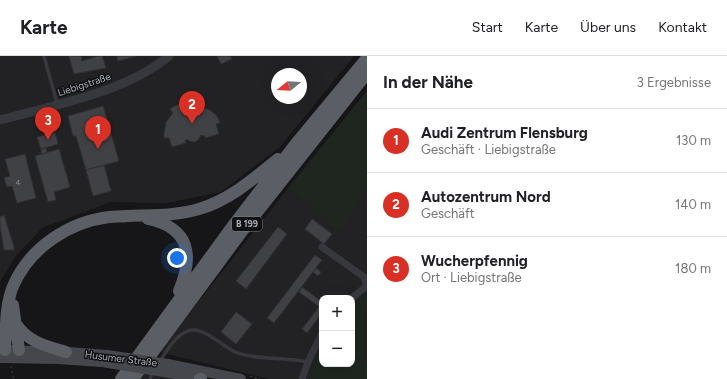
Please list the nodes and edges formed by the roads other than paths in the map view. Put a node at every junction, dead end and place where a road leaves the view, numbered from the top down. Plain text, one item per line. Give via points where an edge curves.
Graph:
1 (44, 56) edge
2 (169, 56) edge
3 (367, 58) edge
4 (367, 74) edge
5 (58, 104) junction
6 (0, 120) edge
7 (298, 141) junction
8 (127, 216) junction
9 (322, 247) dead end
10 (355, 296) edge
11 (174, 305) junction
12 (11, 322) junction
13 (0, 335) edge
14 (319, 339) edge
15 (66, 352) junction
16 (7, 353) edge
17 (104, 358) junction
18 (308, 362) junction
19 (166, 368) junction
20 (120, 379) edge
21 (133, 379) edge
22 (150, 379) edge
23 (201, 379) edge
24 (241, 379) edge
25 (302, 379) edge

1 - 5 lane
2 - 5 street, Liebigstraße via 132,80
3 - 7 highway, B 199
4 - 21 highway, B 199 via 243,230
5 - 6 street, Liebigstraße
7 - 8 highway via 247,184 224,199 200,209 178,214
7 - 11 highway, B 199
8 - 11 highway via 167,224 185,243 188,256 184,278
8 - 12 highway via 87,222 42,246 22,269 14,284
9 - 10 street via 364,277 366,285
11 - 20 highway, B 199
12 - 13 highway
12 - 15 highway via 40,344
12 - 16 highway
14 - 18 street
15 - 16 main road, Husumer Straße
15 - 17 main road, Husumer Straße
16 - 17 main road, Husumer Straße
17 - 19 main road, Husumer Straße, bridge
18 - 22 lane via 237,353 222,346 206,333 193,330 176,338
18 - 25 street
19 - 23 main road, Husumer Straße
19 - 24 main road, Husumer Straße

